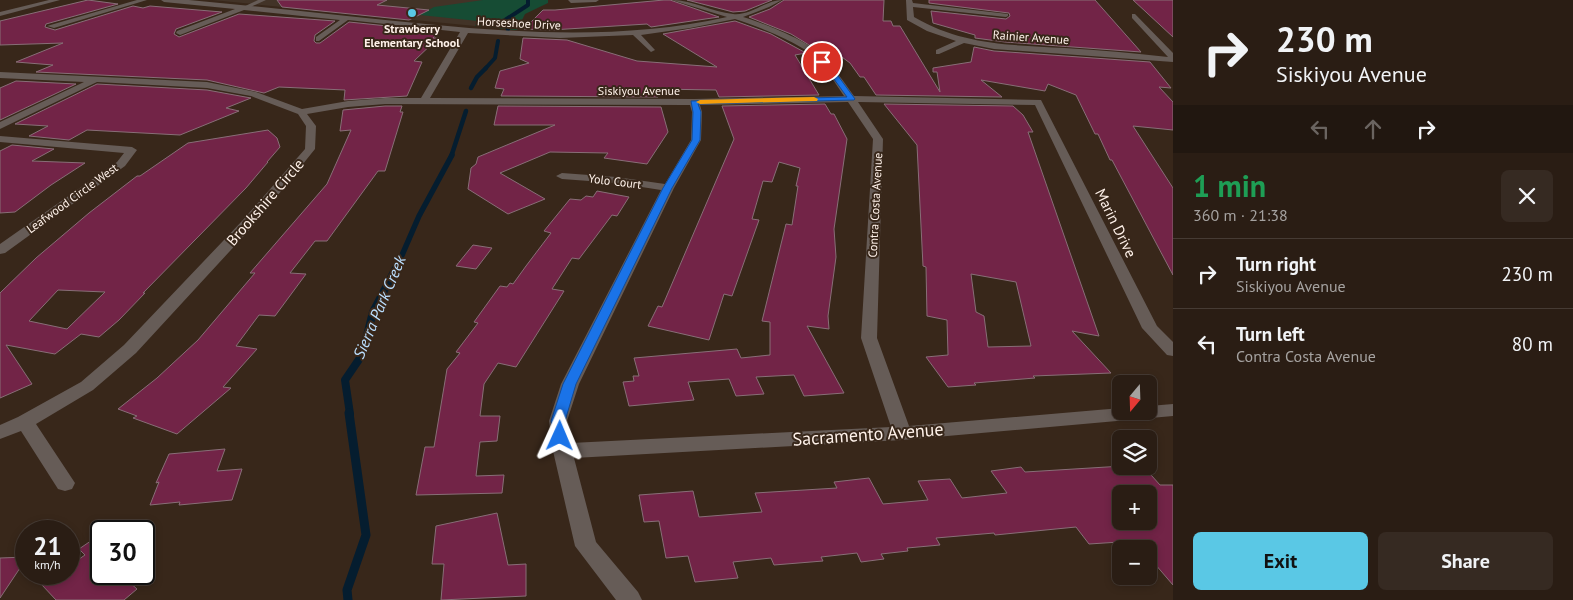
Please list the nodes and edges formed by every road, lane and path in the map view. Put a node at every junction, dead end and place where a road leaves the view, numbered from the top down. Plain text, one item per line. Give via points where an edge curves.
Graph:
1 (34, 0) edge
2 (57, 0) edge
3 (144, 0) edge
4 (164, 0) edge
5 (263, 0) edge
6 (596, 0) edge
7 (676, 0) edge
8 (779, 0) edge
9 (571, 1) edge
10 (909, 3) edge
11 (244, 8) junction
12 (0, 12) edge
13 (1006, 15) dead end
14 (1135, 16) dead end
15 (346, 18) junction
16 (737, 18) junction
17 (51, 26) dead end
18 (465, 31) junction
19 (180, 33) dead end
20 (636, 34) junction
21 (319, 39) dead end
22 (964, 40) junction
23 (651, 50) dead end
24 (939, 52) dead end
25 (1173, 59) edge
26 (0, 75) edge
27 (96, 80) junction
28 (852, 99) junction
29 (424, 101) junction
30 (694, 102) junction
31 (1038, 102) joint
32 (301, 112) junction
33 (0, 126) edge
34 (0, 139) edge
35 (562, 176) dead end
36 (668, 188) junction
37 (0, 250) edge
38 (1173, 351) edge
39 (1173, 410) edge
40 (25, 422) junction
41 (0, 432) edge
42 (902, 433) junction
43 (563, 451) junction
44 (65, 483) dead end
45 (630, 600) edge

1 - 12 street
2 - 12 street
3 - 17 street
4 - 11 street, Horseshoe Drive
5 - 11 lane
6 - 9 street
7 - 16 street, Contra Costa Avenue
8 - 16 street, Horseshoe Drive
10 - 13 street
10 - 22 street, Rainier Avenue via 910,18 921,26
11 - 15 street, Horseshoe Drive
11 - 19 street
14 - 25 street
15 - 18 street, Horseshoe Drive
15 - 21 street
16 - 20 street, Horseshoe Drive
16 - 28 street, Contra Costa Avenue via 810,50 834,74
18 - 20 street, Horseshoe Drive via 546,37
18 - 29 street
20 - 23 street
22 - 24 street
22 - 25 street, Rainier Avenue via 1033,50
26 - 27 street
27 - 32 street via 207,85 253,94
27 - 33 street
28 - 30 street, Siskiyou Avenue
28 - 31 street, Siskiyou Avenue
28 - 42 street, Contra Costa Avenue via 878,139 869,338
29 - 30 street, Siskiyou Avenue
29 - 32 street, Siskiyou Avenue via 348,104
30 - 36 street via 696,140
31 - 38 street, Marin Drive via 1150,328
32 - 40 street, Brookshire Circle via 311,126 310,149 248,223 130,349 87,386
34 - 37 street, Leafwood Circle West via 132,150 121,164
35 - 36 street, Yolo Court
36 - 43 street via 570,384 558,421
39 - 42 street, Sacramento Avenue
40 - 41 street, Brookshire Circle
40 - 44 street
42 - 43 street, Sacramento Avenue
43 - 45 street via 586,546

